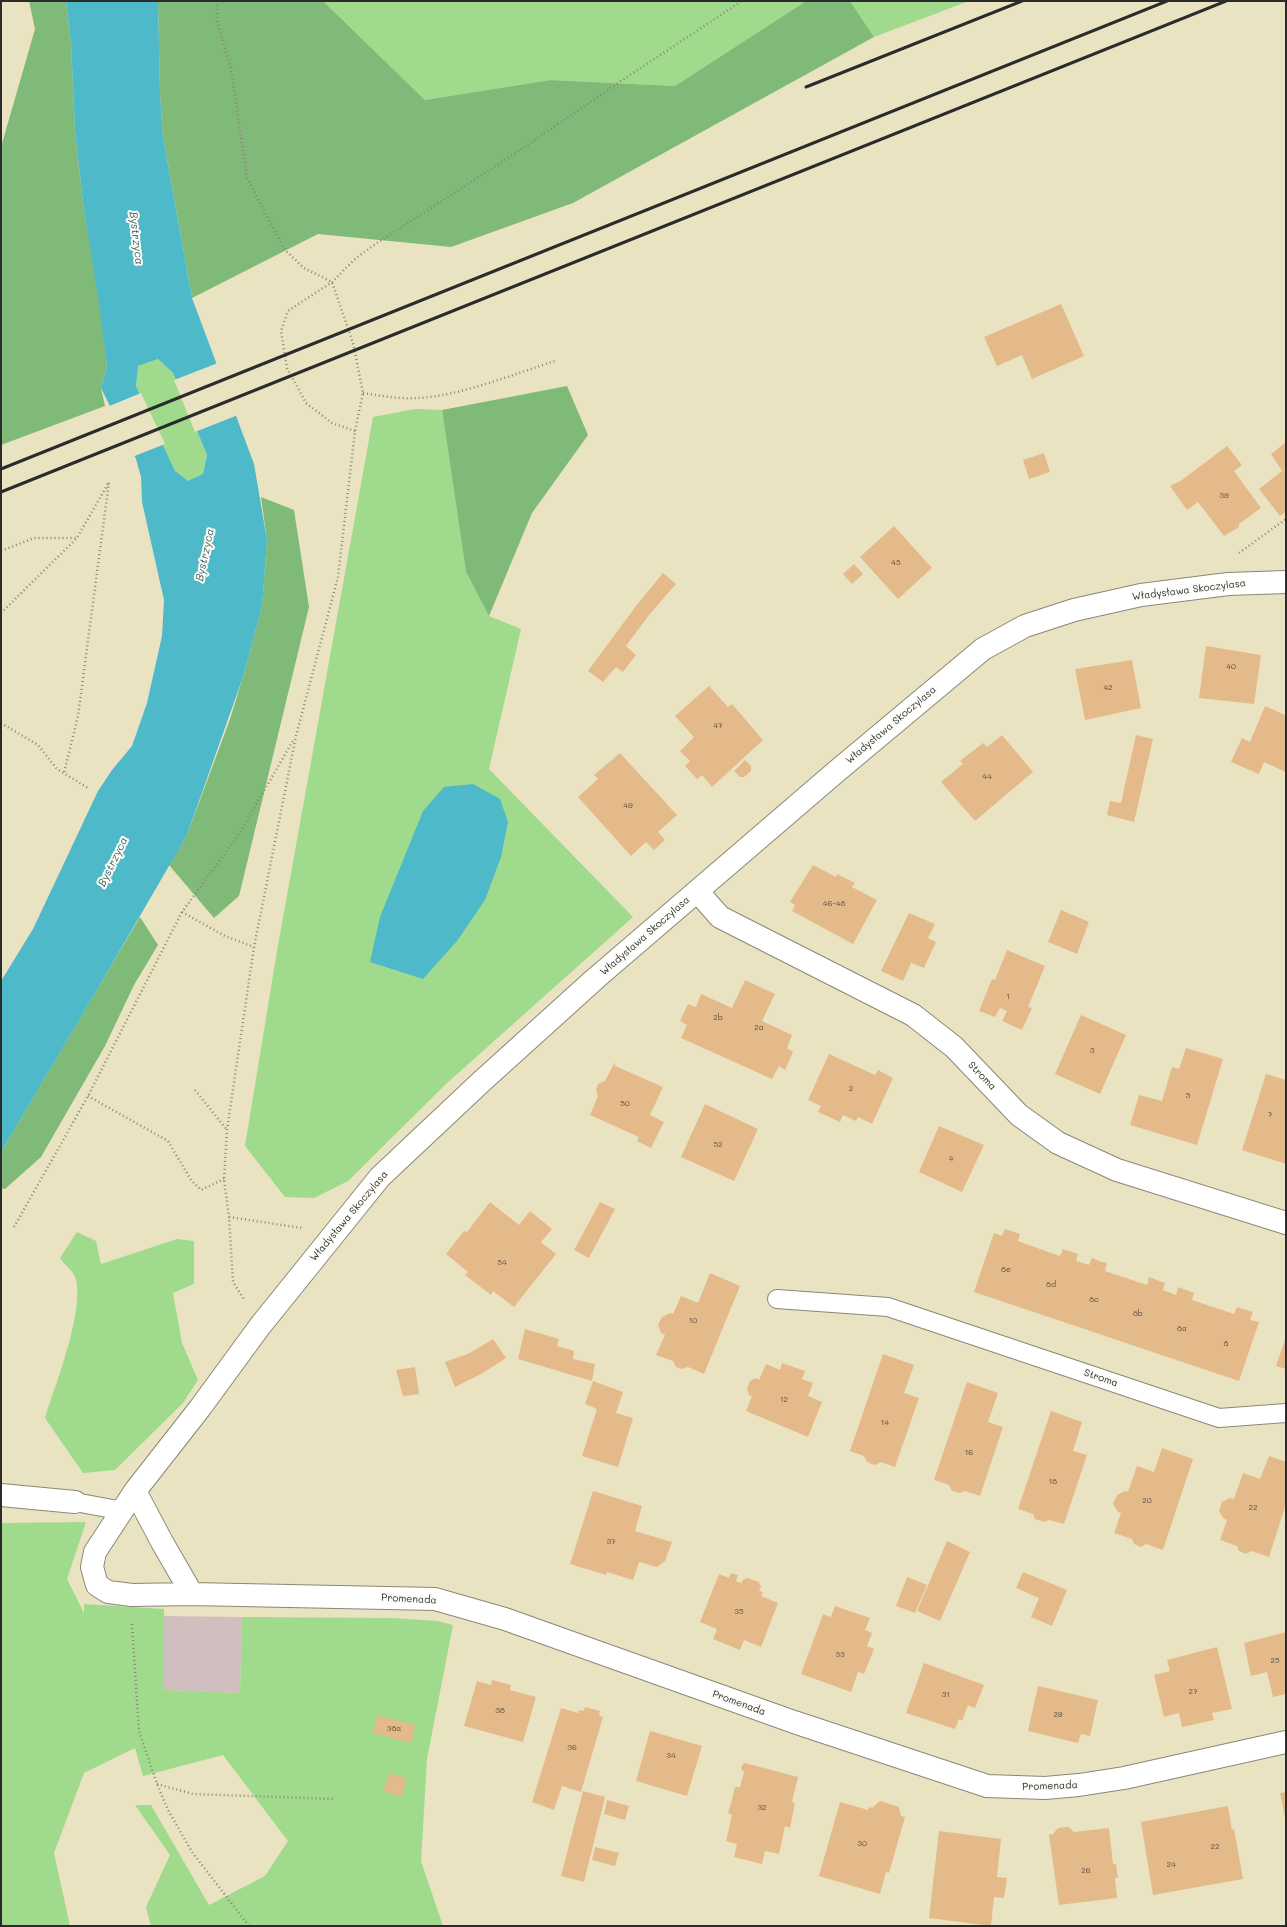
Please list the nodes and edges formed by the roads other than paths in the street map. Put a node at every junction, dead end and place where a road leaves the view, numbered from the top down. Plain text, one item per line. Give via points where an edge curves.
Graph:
1 (1286, 582) edge
2 (697, 891) junction
3 (1286, 1223) edge
4 (776, 1299) dead end
5 (1286, 1414) edge
6 (136, 1491) junction
7 (1, 1495) edge
8 (75, 1502) joint
9 (123, 1511) junction
10 (192, 1594) junction
11 (1286, 1742) edge

1 - 2 street, Władysława Skoczylasa via 1228,584 1141,594 1074,610 1025,626 983,649
2 - 3 street, Stroma via 720,917 913,1016 954,1047 1019,1115 1058,1143 1117,1170
2 - 6 street, Władysława Skoczylasa via 504,1061 380,1177 260,1326
4 - 5 lane, Stroma via 888,1307 1219,1418
6 - 9 street, Promenada
6 - 10 street
7 - 8 street
8 - 9 lane
9 - 10 street, Promenada via 95,1552 92,1567 97,1585 108,1592 132,1595
10 - 11 street, Promenada via 436,1599 505,1619 794,1722 987,1786 1045,1788 1079,1785 1124,1778

